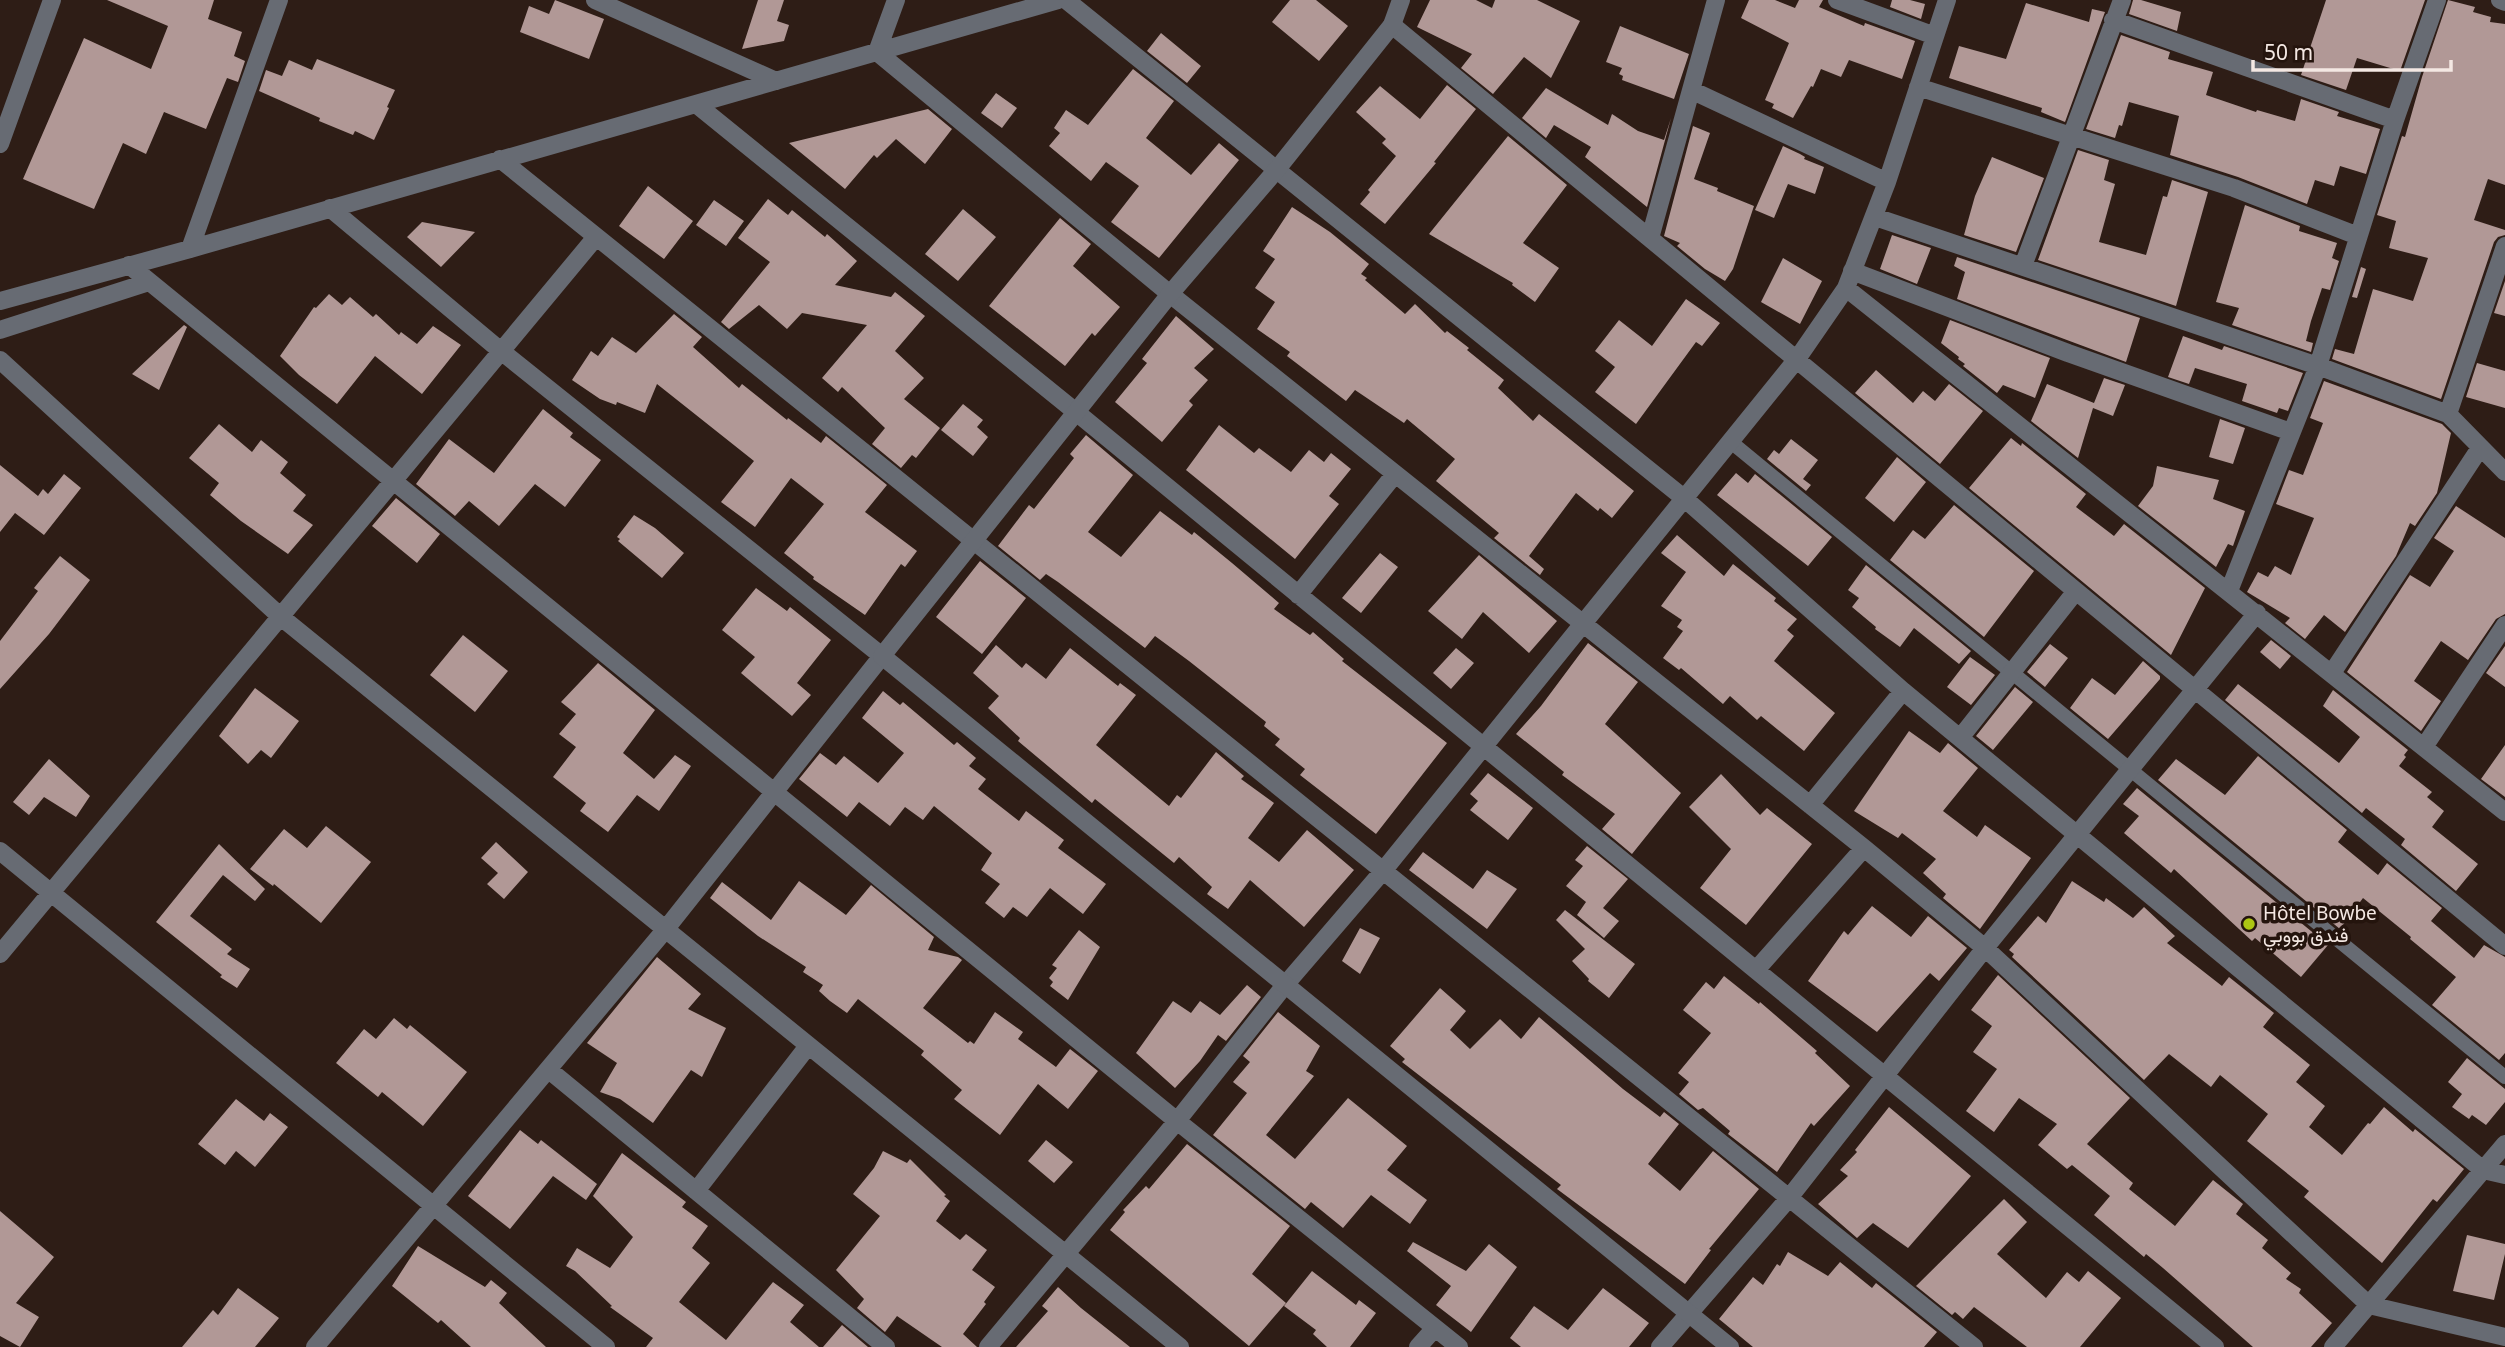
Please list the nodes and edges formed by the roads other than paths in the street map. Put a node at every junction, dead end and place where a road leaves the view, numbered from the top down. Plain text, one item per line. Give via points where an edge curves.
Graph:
1 (52, 0) edge
2 (279, 0) edge
3 (595, 0) edge
4 (896, 0) edge
5 (1058, 0) edge
6 (1066, 0) edge
7 (1401, 0) edge
8 (1716, 0) edge
9 (1837, 0) edge
10 (1947, 0) edge
11 (2122, 0) edge
12 (2437, 0) edge
13 (2500, 0) edge
14 (2505, 2) edge
15 (2113, 20) junction
16 (1392, 25) junction
17 (1935, 36) junction
18 (877, 52) junction
19 (776, 81) junction
20 (1918, 87) junction
21 (1691, 90) junction
22 (696, 104) junction
23 (2395, 120) junction
24 (2073, 136) junction
25 (0, 144) edge
26 (500, 159) junction
27 (1278, 168) junction
28 (1887, 182) junction
29 (330, 208) junction
30 (1875, 217) junction
31 (2358, 236) junction
32 (596, 237) junction
33 (1650, 238) junction
34 (2505, 246) edge
35 (190, 249) junction
36 (129, 265) junction
37 (2023, 266) junction
38 (1849, 279) junction
39 (149, 282) junction
40 (1170, 294) junction
41 (0, 301) edge
42 (0, 330) edge
43 (501, 351) junction
44 (1797, 359) junction
45 (0, 360) edge
46 (2318, 366) junction
47 (1076, 412) junction
48 (2448, 414) junction
49 (2291, 432) junction
50 (1731, 442) junction
51 (2480, 448) junction
52 (2505, 472) edge
53 (1395, 474) junction
54 (394, 481) junction
55 (1685, 499) junction
56 (974, 541) junction
57 (2076, 591) junction
58 (2228, 591) junction
59 (1298, 594) junction
60 (2257, 613) junction
61 (281, 617) junction
62 (1583, 623) junction
63 (2505, 625) edge
64 (882, 656) junction
65 (2013, 672) junction
66 (2332, 673) junction
67 (2195, 690) junction
68 (1903, 691) junction
69 (1961, 738) junction
70 (1484, 747) junction
71 (2424, 747) junction
72 (2131, 769) junction
73 (775, 792) junction
74 (1810, 805) junction
75 (2505, 812) edge
76 (2077, 834) junction
77 (1864, 848) junction
78 (0, 851) edge
79 (1383, 871) junction
80 (51, 893) junction
81 (665, 930) junction
82 (2505, 946) edge
83 (1985, 948) junction
84 (0, 954) edge
85 (1756, 971) junction
86 (1285, 985) junction
87 (808, 1046) junction
88 (549, 1070) junction
89 (1885, 1076) junction
90 (2505, 1077) edge
91 (1177, 1121) junction
92 (2505, 1144) edge
93 (2483, 1170) junction
94 (2505, 1175) edge
95 (696, 1191) junction
96 (1789, 1198) junction
97 (432, 1205) junction
98 (1065, 1253) junction
99 (2369, 1306) junction
100 (1688, 1313) junction
101 (1435, 1328) junction
102 (2505, 1337) edge
103 (315, 1347) edge
104 (606, 1347) edge
105 (886, 1347) edge
106 (988, 1347) edge
107 (1180, 1347) edge
108 (1418, 1347) edge
109 (1459, 1347) edge
110 (1660, 1347) edge
111 (1730, 1347) edge
112 (1974, 1347) edge
113 (2215, 1347) edge
114 (2333, 1347) edge

1 - 25 street
2 - 35 street
3 - 19 street
4 - 18 street
5 - 18 street
6 - 27 street
7 - 16 street
8 - 21 street
9 - 17 street
10 - 17 street
11 - 15 street
12 - 23 street
13 - 14 street
15 - 23 street
15 - 24 street
16 - 27 street
16 - 33 street
17 - 20 street
18 - 19 street
18 - 40 street
19 - 22 street
20 - 24 street
20 - 28 street
21 - 28 street
21 - 33 street
22 - 26 street
22 - 47 street
23 - 31 street
24 - 31 street via 2234,188
24 - 37 street
26 - 29 street
26 - 32 street
27 - 40 street
27 - 55 street
28 - 30 street
29 - 35 street
29 - 43 street
30 - 37 street
30 - 38 street
31 - 46 street
32 - 43 street
32 - 56 street
33 - 44 street
34 - 48 street
35 - 36 street
36 - 39 street
36 - 41 street
37 - 46 street
38 - 44 street
38 - 49 street
38 - 58 street
39 - 42 street
39 - 54 street
40 - 47 street
40 - 53 street
43 - 54 street
43 - 64 street
44 - 50 street
44 - 57 street
45 - 61 street
46 - 48 street
46 - 49 street
47 - 56 street
47 - 59 street
48 - 51 street
49 - 58 street
50 - 55 street
50 - 65 lane
51 - 52 street
51 - 66 street
53 - 59 street
53 - 62 street
54 - 61 street
54 - 73 street
55 - 62 street
55 - 68 street
56 - 64 street
56 - 79 street
57 - 65 street
57 - 67 street
58 - 60 street
59 - 70 street
60 - 66 street
60 - 67 street
61 - 80 street
61 - 81 street
62 - 70 street
62 - 74 street
63 - 71 street
64 - 73 street
64 - 86 street
65 - 69 street
65 - 72 lane
66 - 71 street
67 - 72 street
67 - 82 street
68 - 69 street
68 - 74 street
69 - 76 street
70 - 79 street
70 - 85 street
71 - 75 street
72 - 76 street
72 - 90 lane
73 - 81 street
73 - 91 street
74 - 77 street
76 - 83 street
76 - 93 street
77 - 83 street
77 - 85 street
78 - 80 street
79 - 86 street
79 - 96 street
80 - 84 street
80 - 97 street
81 - 87 street
81 - 88 street
83 - 89 street
83 - 99 street
85 - 89 street
86 - 91 street
86 - 100 street
87 - 95 street
87 - 98 street
88 - 95 street
88 - 97 street
89 - 96 street
89 - 113 street
91 - 98 street
91 - 101 street
92 - 93 street
93 - 94 street
93 - 99 street
95 - 105 street
96 - 100 street
96 - 112 street
97 - 103 street
97 - 104 street
98 - 106 street
98 - 107 street
99 - 102 street
99 - 114 street
100 - 110 street
100 - 111 street
101 - 108 street
101 - 109 street

